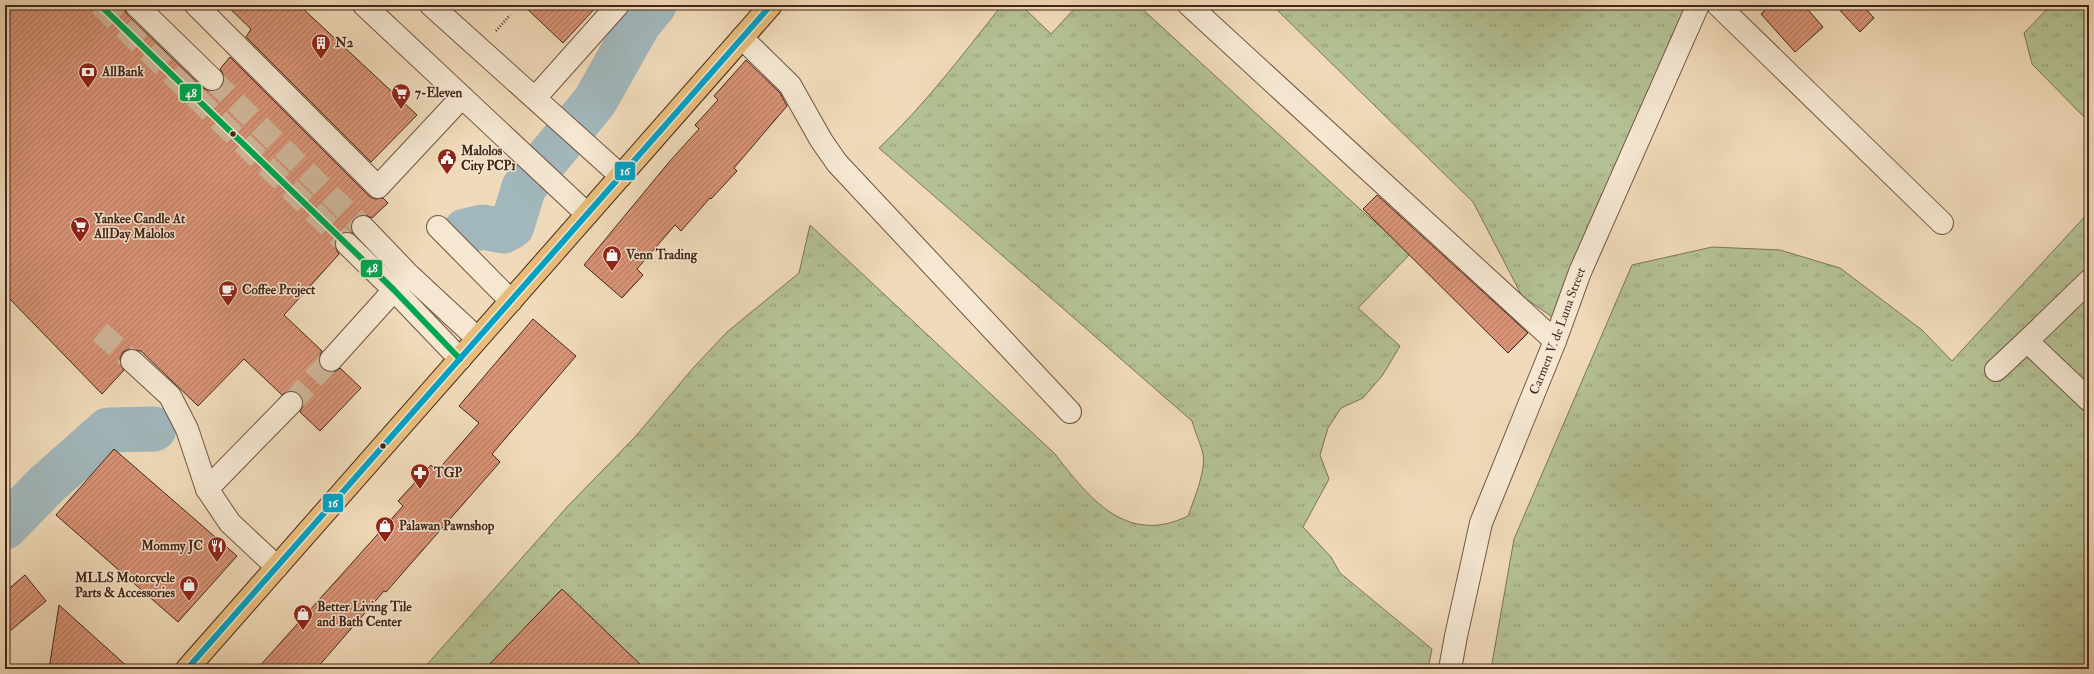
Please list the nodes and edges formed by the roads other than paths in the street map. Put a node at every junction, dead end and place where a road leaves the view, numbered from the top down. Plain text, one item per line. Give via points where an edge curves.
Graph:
1 (136, 5) edge
2 (196, 5) edge
3 (364, 5) edge
4 (431, 5) edge
5 (618, 5) edge
6 (771, 5) edge
7 (1189, 5) edge
8 (1698, 5) edge
9 (1718, 5) edge
10 (742, 38) junction
11 (212, 79) tunnel mouth
12 (462, 97) junction
13 (542, 105) junction
14 (621, 176) junction
15 (587, 214) junction
16 (1942, 224) dead end
17 (363, 227) tunnel mouth
18 (438, 227) dead end
19 (347, 244) tunnel mouth
20 (2089, 281) edge
21 (401, 282) junction
22 (511, 301) junction
23 (478, 338) junction
24 (1555, 341) junction
25 (2027, 341) junction
26 (460, 359) junction
27 (331, 360) tunnel mouth
28 (132, 361) tunnel mouth
29 (1996, 370) dead end
30 (2089, 400) edge
31 (291, 403) tunnel mouth
32 (1070, 412) dead end
33 (207, 489) junction
34 (277, 567) junction
35 (188, 669) edge
36 (1450, 669) edge

1 - 11 street
2 - 12 street via 378,187
3 - 12 street
4 - 13 street
5 - 13 street
6 - 10 highway
7 - 24 street
8 - 24 street, Carmen V. de Luna Street via 1580,272
9 - 16 street
10 - 14 highway
10 - 32 street via 790,85 820,140 837,163
12 - 15 street
13 - 14 street
14 - 15 highway
15 - 22 highway
17 - 21 street
18 - 22 street
19 - 21 street
20 - 25 street
21 - 23 street
21 - 26 street
21 - 27 street
22 - 23 highway
23 - 26 highway
24 - 36 street, Carmen V. de Luna Street via 1481,523
25 - 29 street
25 - 30 street
26 - 34 highway
28 - 33 street via 170,396 187,429
31 - 33 street
33 - 34 street via 230,523
34 - 35 highway

